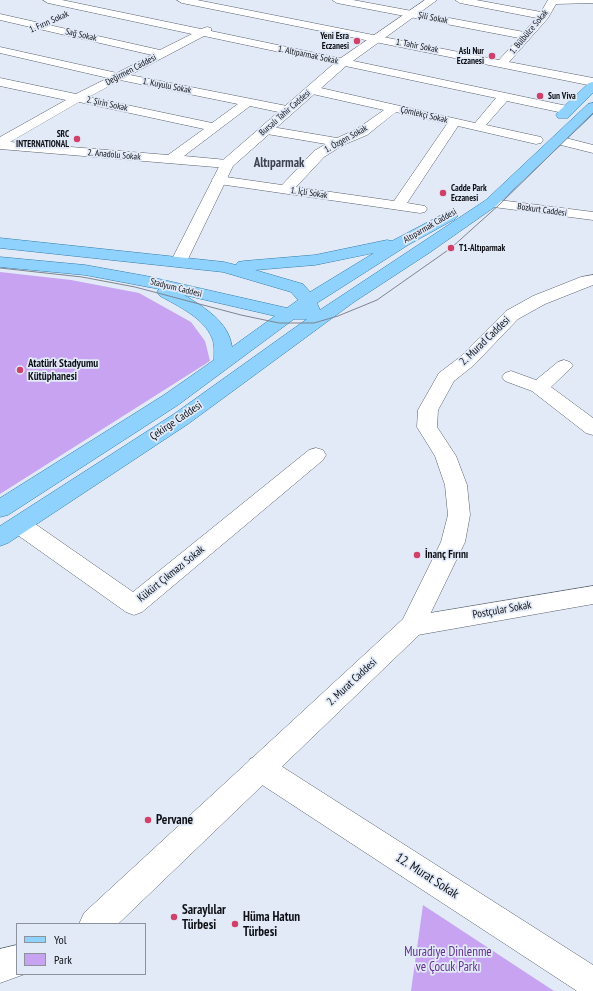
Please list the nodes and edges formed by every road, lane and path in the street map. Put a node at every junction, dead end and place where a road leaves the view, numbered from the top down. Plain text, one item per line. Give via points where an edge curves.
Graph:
1 (48, 0) edge
2 (97, 0) edge
3 (182, 0) edge
4 (338, 0) edge
5 (432, 0) edge
6 (460, 0) edge
7 (554, 0) edge
8 (593, 0) edge
9 (258, 3) dead end
10 (82, 7) junction
11 (241, 12) junction
12 (68, 14) dead end
13 (411, 14) junction
14 (544, 16) junction
15 (0, 17) edge
16 (228, 19) dead end
17 (54, 20) dead end
18 (40, 26) junction
19 (216, 26) dead end
20 (27, 32) dead end
21 (204, 33) junction
22 (528, 36) junction
23 (375, 38) junction
24 (2, 45) edge
25 (163, 54) junction
26 (502, 62) junction
27 (342, 63) junction
28 (120, 77) junction
29 (0, 82) edge
30 (593, 82) edge
31 (593, 86) edge
32 (312, 90) junction
33 (504, 96) junction
34 (78, 98) junction
35 (247, 103) junction
36 (593, 107) edge
37 (394, 108) junction
38 (288, 110) junction
39 (568, 110) junction
40 (455, 122) junction
41 (479, 126) junction
42 (214, 127) junction
43 (0, 130) edge
44 (266, 130) junction
45 (545, 132) junction
46 (17, 133) junction
47 (558, 140) junction
48 (338, 142) junction
49 (0, 143) edge
50 (593, 149) edge
51 (525, 151) dead end
52 (170, 160) junction
53 (514, 162) dead end
54 (227, 164) junction
55 (219, 180) junction
56 (285, 190) junction
57 (486, 194) junction
58 (398, 206) junction
59 (420, 209) dead end
60 (593, 216) edge
61 (402, 242) junction
62 (0, 243) edge
63 (179, 261) junction
64 (0, 262) edge
65 (224, 266) junction
66 (248, 273) junction
67 (593, 280) edge
68 (146, 281) junction
69 (182, 289) junction
70 (348, 298) junction
71 (310, 307) junction
72 (290, 314) junction
73 (299, 334) junction
74 (223, 363) junction
75 (564, 366) dead end
76 (446, 377) joint
77 (511, 377) dead end
78 (539, 387) junction
79 (593, 428) edge
80 (316, 455) dead end
81 (0, 509) edge
82 (20, 525) junction
83 (0, 538) edge
84 (593, 595) edge
85 (412, 626) junction
86 (260, 768) junction
87 (96, 923) edge
88 (16, 961) edge
89 (0, 966) edge
90 (593, 983) edge

1 - 10 street, 1. Altıparmak Sokak
2 - 10 street, 1. Fırın Sokak
3 - 11 street, 1. Tahir Sokak
4 - 13 street, Şili Sokak
5 - 13 main road, Bursalı Tahir Caddesi
6 - 14 street
7 - 8 street
7 - 14 street, 1. Bülbülce Sokak
9 - 11 street
10 - 12 street, 1. Fırın Sokak
10 - 21 street, 1. Altıparmak Sokak
11 - 16 street
11 - 23 street, 1. Tahir Sokak
13 - 22 street, Şili Sokak
13 - 23 main road, Bursalı Tahir Caddesi
14 - 22 street, 1. Bülbülce Sokak
15 - 18 street, Sağ Sokak
17 - 18 street, 1. Fırın Sokak
18 - 20 street, 1. Fırın Sokak
18 - 25 street, Sağ Sokak
19 - 21 street, Değirmen Caddesi
21 - 25 street, Değirmen Caddesi
21 - 27 street, 1. Altıparmak Sokak
22 - 26 street, 1. Bülbülce Sokak
23 - 26 street, 1. Tahir Sokak
23 - 27 main road, Bursalı Tahir Caddesi
24 - 28 street, 1. Kuyulu Sokak
25 - 28 street, Değirmen Caddesi
26 - 30 street, 1. Tahir Sokak
27 - 32 main road, Bursalı Tahir Caddesi
27 - 33 street, 1. Altıparmak Sokak
28 - 34 street, Değirmen Caddesi
28 - 35 street, 1. Kuyulu Sokak
29 - 34 street, 2. Şirin Sokak
31 - 39 main road
32 - 37 street, Çömlekçi Sokak
32 - 38 main road, Bursalı Tahir Caddesi
33 - 39 street, 1. Altıparmak Sokak
33 - 41 street
34 - 42 street, 2. Şirin Sokak
34 - 46 street, Değirmen Caddesi
35 - 38 street, 1. Kuyulu Sokak
35 - 42 street
36 - 47 main road, Altıparmak Caddesi
37 - 40 street, Çömlekçi Sokak
37 - 48 street, 1. Özgen Sokak via 362,132
38 - 44 main road, Bursalı Tahir Caddesi
39 - 45 main road
40 - 41 street, Çömlekçi Sokak
40 - 58 street
41 - 45 street, Çömlekçi Sokak
42 - 52 street
43 - 46 street
44 - 48 street
44 - 54 main road, Bursalı Tahir Caddesi
45 - 51 main road
46 - 49 street, Değirmen Caddesi
47 - 50 street
47 - 57 main road, Altıparmak Caddesi
48 - 56 street, 1. Özgen Sokak via 319,154
49 - 52 street, 2. Anadolu Sokak
52 - 54 street, 2. Anadolu Sokak
53 - 57 main road, Altıparmak Caddesi
54 - 55 main road, Bursalı Tahir Caddesi
55 - 56 street, 1. İçli Sokak
55 - 63 main road, Bursalı Tahir Caddesi
56 - 58 street, 1. İçli Sokak
57 - 60 street, Bozkurt Caddesi
57 - 61 main road, Altıparmak Caddesi
57 - 70 main road, Altıparmak Caddesi via 423,250
58 - 59 street, 1. İçli Sokak
61 - 65 main road via 315,260
61 - 71 main road, Altıparmak Caddesi
62 - 63 main road
63 - 65 main road
64 - 68 main road, Stadyum Caddesi via 85,270
65 - 66 main road
66 - 69 main road via 258,283 253,291 243,295
66 - 71 main road via 297,288
67 - 76 main road, 2. Murad Caddesi via 587,280 539,300 512,315 467,361
68 - 69 main road, Stadyum Caddesi
68 - 74 main road via 196,310 209,322 221,339
69 - 72 main road, Stadyum Caddesi
70 - 71 main road
70 - 73 main road, Çekirge Caddesi
71 - 72 main road, Çekirge Caddesi
71 - 73 main road via 307,324
72 - 74 main road, Çekirge Caddesi
73 - 82 main road, Çekirge Caddesi via 181,419
74 - 81 main road, Çekirge Caddesi via 171,400
75 - 78 street
76 - 85 main road, 2. Murat Caddesi via 428,410 426,427 445,456 456,485 459,515 453,542
77 - 78 street
78 - 79 street
80 - 82 street, Kükürt Çıkmazı Sokak via 134,605
82 - 83 main road, Çekirge Caddesi
84 - 85 street, Postçular Sokak
85 - 86 main road, 2. Murat Caddesi
86 - 87 main road, 2. Murat Caddesi
86 - 90 street, 12. Murat Sokak
88 - 89 main road

